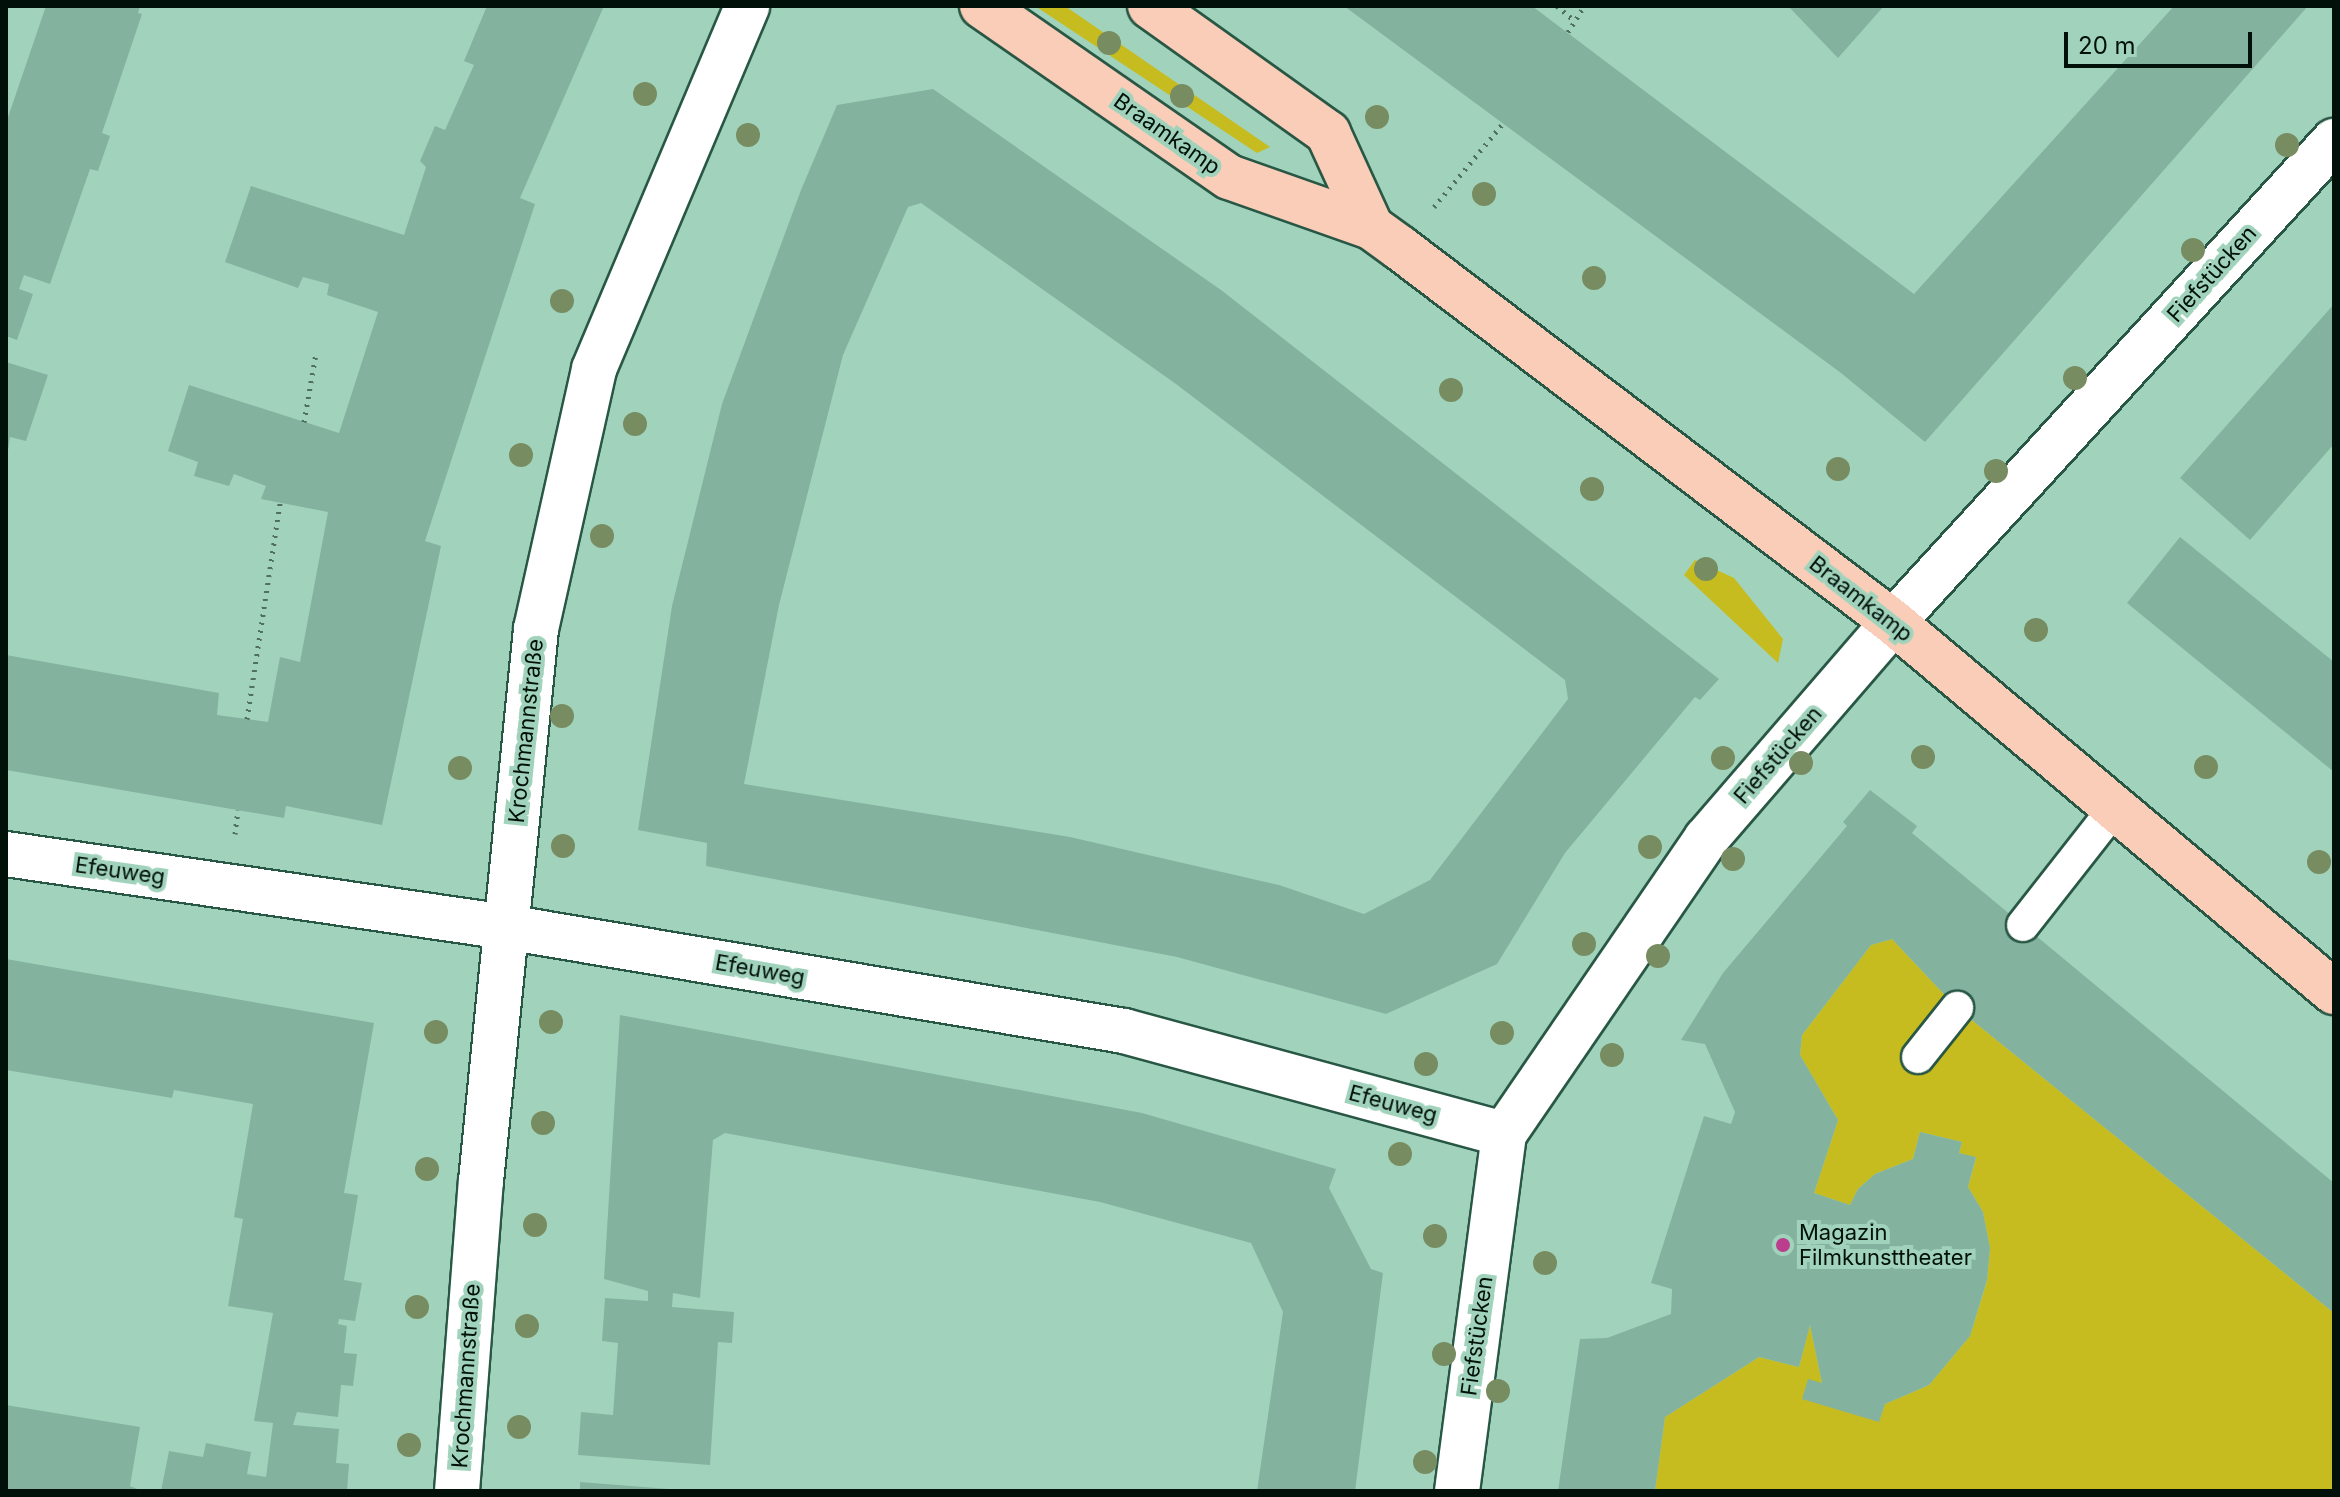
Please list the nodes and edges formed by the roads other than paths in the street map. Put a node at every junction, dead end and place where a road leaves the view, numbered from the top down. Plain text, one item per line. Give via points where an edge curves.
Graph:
1 (747, 6) edge
2 (982, 6) edge
3 (1150, 6) edge
4 (2334, 141) edge
5 (1386, 238) junction
6 (1893, 622) junction
7 (2117, 805) junction
8 (6, 854) edge
9 (2023, 925) dead end
10 (506, 927) junction
11 (2334, 992) edge
12 (1957, 1008) dead end
13 (1918, 1057) dead end
14 (1504, 1134) junction
15 (457, 1491) edge
16 (1457, 1491) edge

1 - 10 street, Krochmannstraße via 594,369 536,629
2 - 5 main road, Braamkamp via 1229,177
3 - 5 main road, Braamkamp via 1328,133
4 - 6 street, Fiefstücken
5 - 6 main road, Braamkamp
6 - 7 main road, Braamkamp
6 - 14 street, Fiefstücken via 1706,839
7 - 9 lane
7 - 11 main road, Braamkamp
8 - 10 street, Efeuweg
10 - 14 street, Efeuweg via 1124,1031
10 - 15 street, Krochmannstraße
12 - 13 lane
14 - 16 street, Fiefstücken

